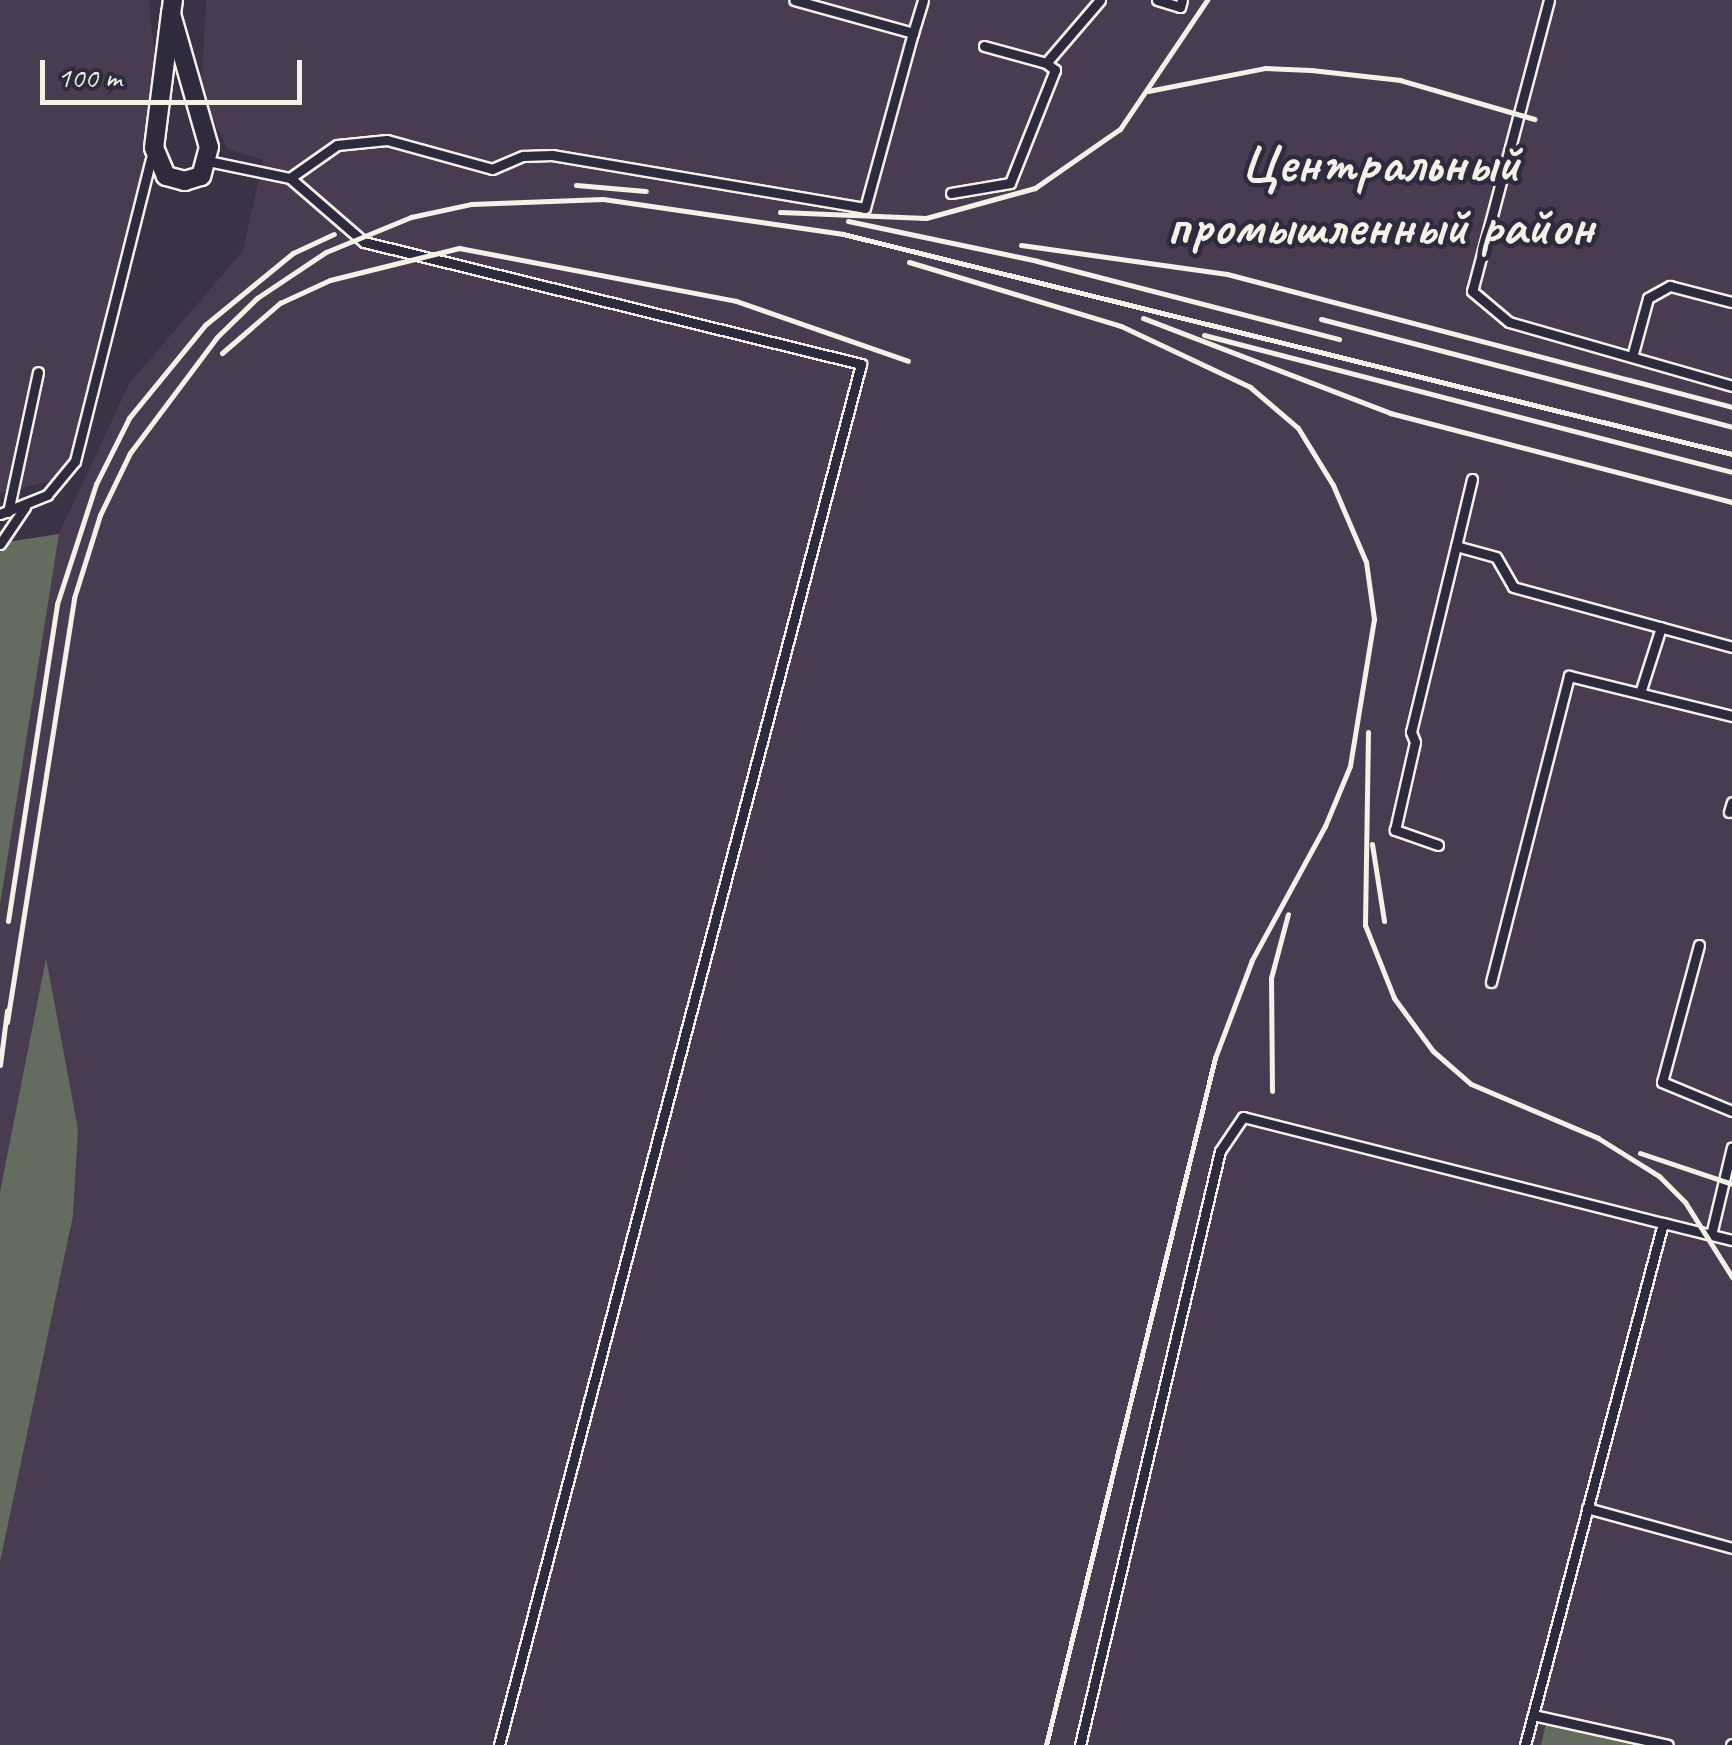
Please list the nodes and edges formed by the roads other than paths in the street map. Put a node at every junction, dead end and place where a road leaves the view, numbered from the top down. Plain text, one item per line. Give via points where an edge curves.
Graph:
1 (794, 0) edge
2 (922, 0) edge
3 (1100, 0) edge
4 (1157, 0) edge
5 (1182, 0) edge
6 (1549, 0) edge
7 (172, 7) edge
8 (913, 33) junction
9 (984, 46) dead end
10 (1046, 63) junction
11 (154, 148) junction
12 (208, 162) junction
13 (290, 178) junction
14 (951, 193) dead end
15 (1732, 302) edge
16 (1632, 357) junction
17 (38, 372) dead end
18 (1732, 386) edge
19 (1472, 479) dead end
20 (25, 507) junction
21 (4, 513) edge
22 (0, 544) edge
23 (1456, 546) junction
24 (1660, 627) junction
25 (1732, 647) edge
26 (1640, 693) junction
27 (1732, 716) edge
28 (1438, 846) dead end
29 (1699, 946) dead end
30 (1491, 982) dead end
31 (1732, 1111) edge
32 (1732, 1147) edge
33 (1663, 1223) junction
34 (1710, 1235) junction
35 (1732, 1240) edge
36 (1587, 1508) junction
37 (1732, 1548) edge
38 (1532, 1715) junction
39 (499, 1745) edge
40 (1080, 1745) edge
41 (1524, 1745) edge
42 (1668, 1745) edge

1 - 8 lane
2 - 8 lane
3 - 10 lane
4 - 5 lane via 1180,7
6 - 16 lane via 1472,291 1509,322
7 - 11 street
7 - 12 street
8 - 13 lane via 865,208 552,155 523,156 492,169 386,140 338,146
9 - 10 lane
10 - 14 lane via 1055,70 1010,183
11 - 12 street via 166,176 184,181 201,176
11 - 20 lane via 74,461 64,480
12 - 13 lane
13 - 39 lane via 364,242 861,364
15 - 16 lane via 1670,286 1648,298
16 - 18 lane
17 - 21 lane
19 - 23 lane
20 - 21 lane
20 - 22 lane
23 - 24 lane via 1496,557 1513,587
23 - 28 lane via 1395,830
24 - 25 lane
24 - 26 lane
26 - 27 lane
26 - 30 lane via 1569,676
29 - 31 lane via 1662,1082
32 - 34 lane
33 - 34 lane
33 - 36 lane
33 - 40 lane via 1243,1118 1220,1151
34 - 35 lane
36 - 37 lane
36 - 38 lane
38 - 41 lane
38 - 42 lane

